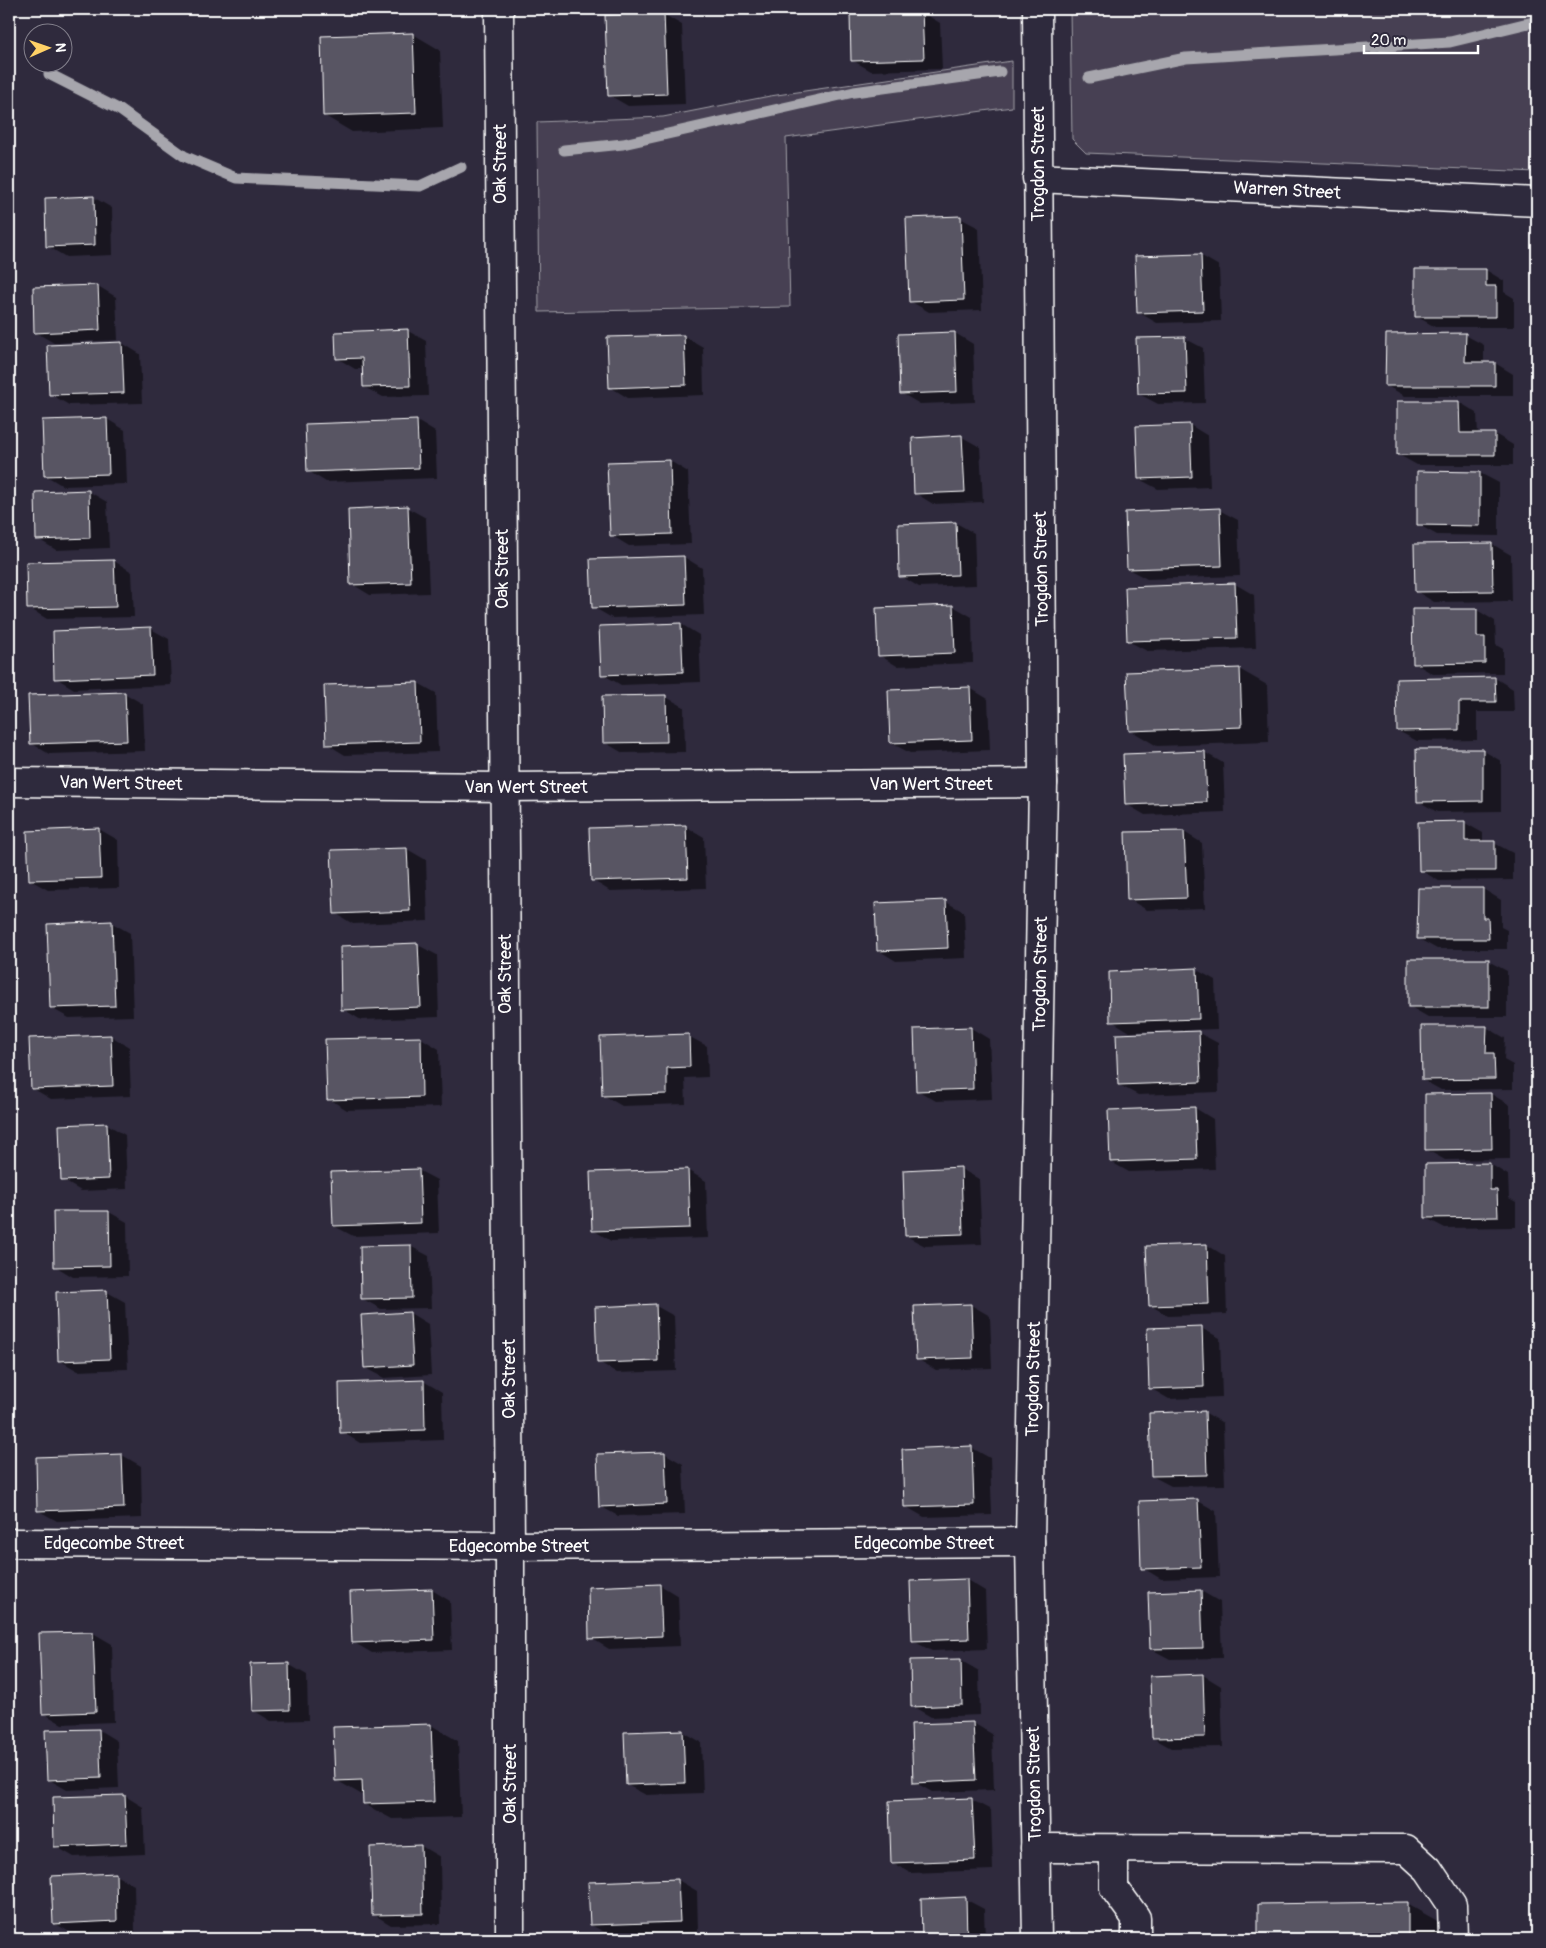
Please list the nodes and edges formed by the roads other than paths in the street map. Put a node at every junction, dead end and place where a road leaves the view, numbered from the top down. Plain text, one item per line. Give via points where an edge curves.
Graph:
1 (499, 9) edge
2 (1037, 9) edge
3 (1037, 178) junction
4 (1537, 202) edge
5 (9, 782) edge
6 (1043, 784) junction
7 (504, 788) junction
8 (1030, 1542) junction
9 (9, 1543) edge
10 (510, 1546) junction
11 (1035, 1848) junction
12 (1114, 1849) junction
13 (510, 1939) edge
14 (1037, 1939) edge
15 (1136, 1939) edge
16 (1453, 1939) edge

1 - 7 street, Oak Street
2 - 3 street, Trogdon Street
3 - 4 street, Warren Street
3 - 6 street, Trogdon Street
5 - 7 street, Van Wert Street
6 - 7 street, Van Wert Street
6 - 8 street, Trogdon Street
7 - 10 street, Oak Street
8 - 10 street, Edgecombe Street
8 - 11 street, Trogdon Street
9 - 10 street, Edgecombe Street
10 - 13 street, Oak Street
11 - 12 street
11 - 14 street, Trogdon Street
12 - 15 street via 1114,1888 1136,1918
12 - 16 street via 1406,1849 1428,1869 1452,1905

